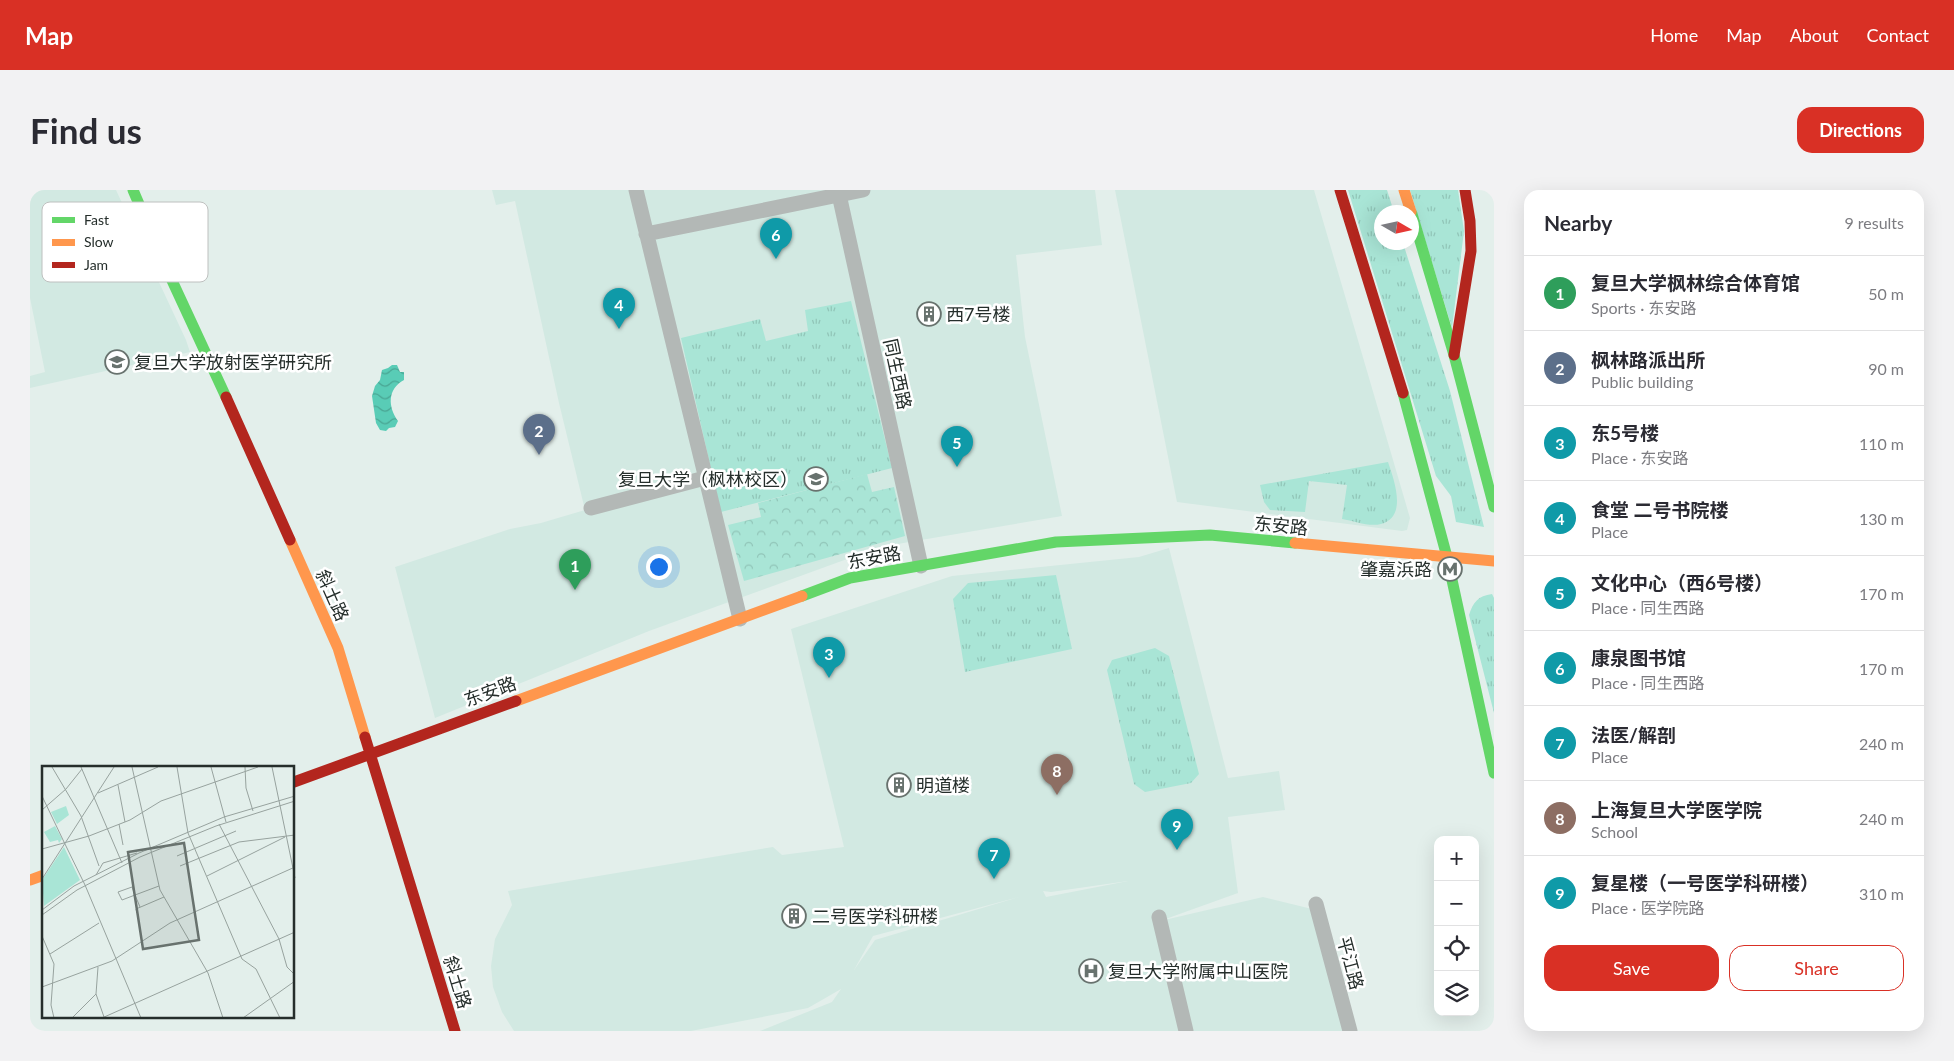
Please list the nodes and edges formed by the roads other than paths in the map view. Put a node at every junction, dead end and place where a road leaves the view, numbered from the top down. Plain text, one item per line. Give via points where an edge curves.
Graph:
1 (133, 190) edge
2 (636, 190) edge
3 (863, 190) edge
4 (1340, 190) edge
5 (1404, 190) edge
6 (1465, 190) edge
7 (839, 193) edge
8 (138, 202) edge
9 (1409, 205) edge
10 (646, 234) junction
11 (1419, 240) edge
12 (173, 282) edge
13 (1454, 356) junction
14 (704, 478) junction
15 (1494, 507) edge
16 (591, 508) dead end
17 (1447, 557) junction
18 (1494, 561) edge
19 (921, 566) junction
20 (740, 618) junction
21 (370, 754) junction
22 (1494, 773) edge
23 (295, 782) edge
24 (42, 876) edge
25 (30, 880) edge
26 (1316, 904) dead end
27 (1159, 917) dead end
28 (455, 1031) edge
29 (1186, 1031) edge
30 (1350, 1031) edge

1 - 8 main road, 斜土路
2 - 10 street
3 - 7 street
4 - 17 main road via 1394,361
5 - 9 main road
6 - 13 main road via 1471,251
7 - 10 street
7 - 19 street, 同生西路
10 - 14 street
11 - 13 main road
12 - 21 main road, 斜土路 via 338,648
13 - 15 main road
14 - 16 street
14 - 20 street
17 - 18 main road, 东安路
17 - 19 main road, 东安路 via 1210,535 1056,542
17 - 22 main road
19 - 20 main road, 东安路 via 850,578
20 - 21 main road, 东安路
21 - 23 main road, 东安路
21 - 28 main road, 斜土路
24 - 25 main road
26 - 30 street, 平江路
27 - 29 street

